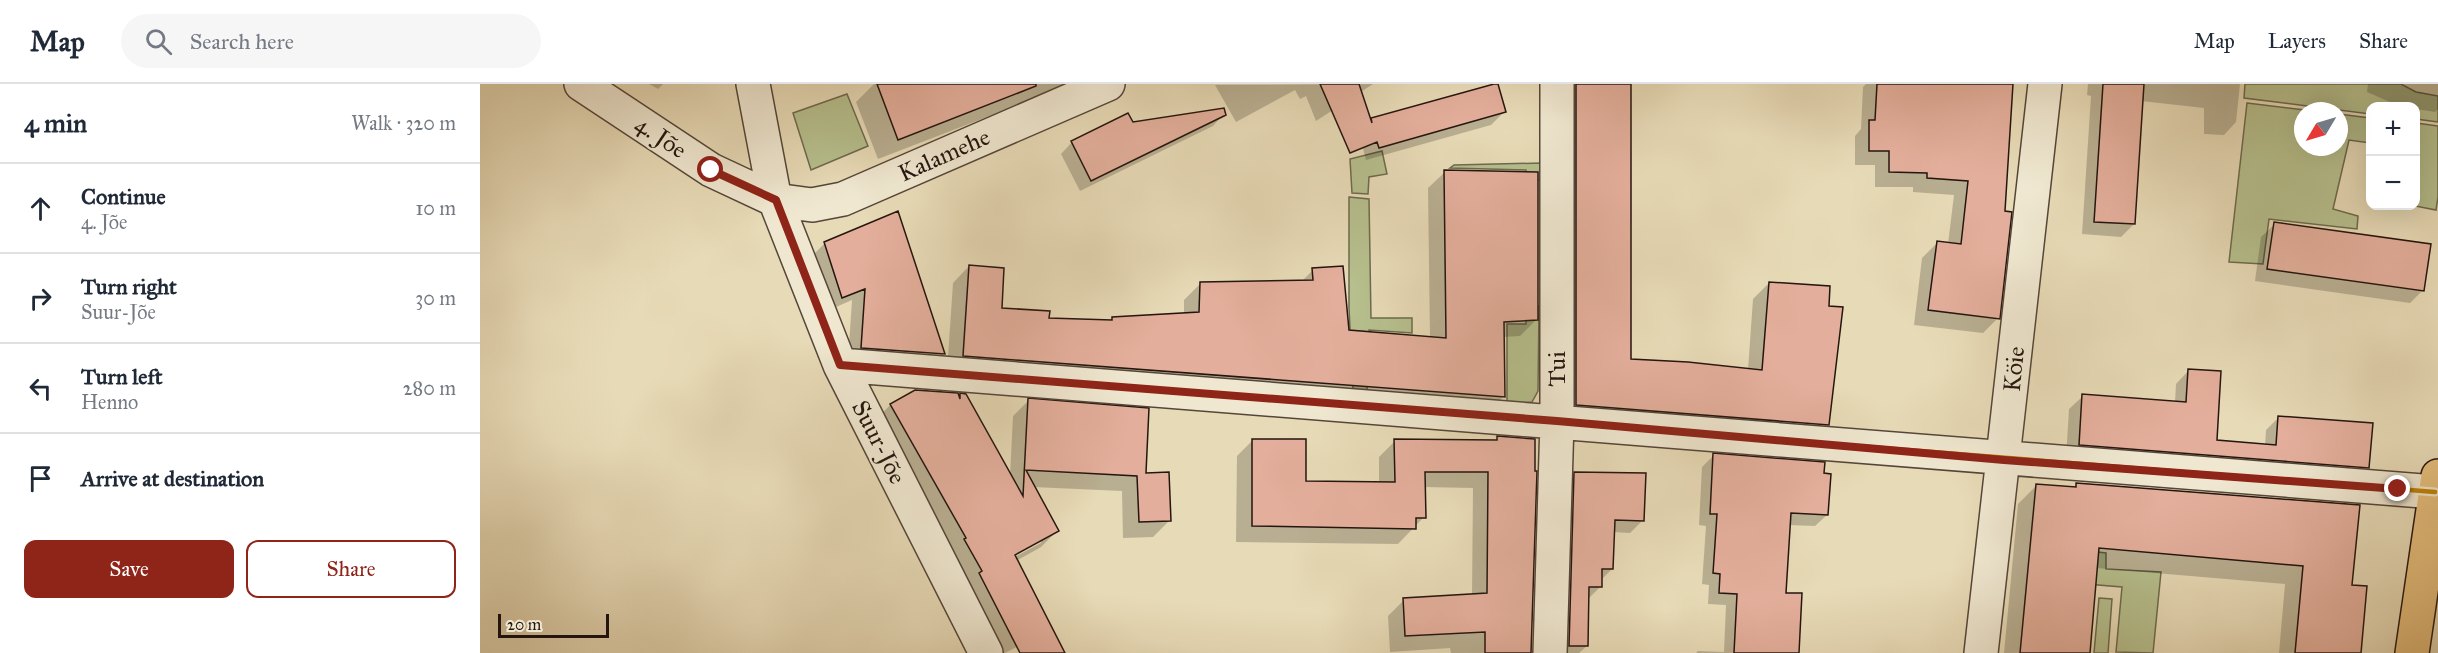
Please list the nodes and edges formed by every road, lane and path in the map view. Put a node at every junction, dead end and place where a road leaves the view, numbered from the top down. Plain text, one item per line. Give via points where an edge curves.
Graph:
1 (581, 84) edge
2 (753, 84) edge
3 (1108, 84) edge
4 (1557, 84) edge
5 (2045, 84) edge
6 (776, 200) junction
7 (840, 365) junction
8 (1557, 421) junction
9 (2004, 460) junction
10 (2437, 484) edge
11 (986, 653) edge
12 (1550, 653) edge
13 (1981, 653) edge
14 (2412, 653) edge

1 - 6 street, 4. Jõe via 711,170
2 - 6 street, Suur-Jõe
3 - 6 street, Kalamehe via 843,199 812,205
4 - 8 street, Tui
5 - 9 street, Köie
6 - 7 street, Suur-Jõe
7 - 8 street
7 - 11 street, Suur-Jõe
8 - 9 street
8 - 12 street, Tui
9 - 10 street
9 - 13 street, Köie
10 - 14 main road

